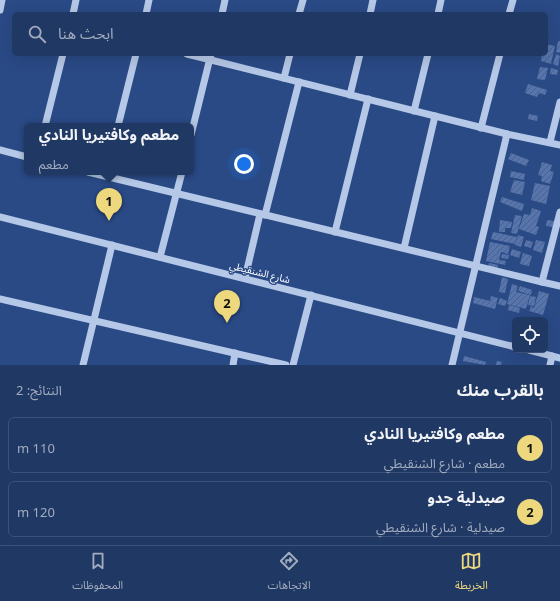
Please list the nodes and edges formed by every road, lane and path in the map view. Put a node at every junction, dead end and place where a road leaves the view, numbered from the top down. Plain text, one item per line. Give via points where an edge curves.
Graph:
1 (2, 0) edge
2 (76, 0) edge
3 (149, 0) edge
4 (225, 0) edge
5 (303, 0) edge
6 (373, 0) edge
7 (441, 0) edge
8 (513, 0) edge
9 (0, 10) edge
10 (73, 12) edge
11 (146, 12) edge
12 (222, 12) edge
13 (300, 12) edge
14 (370, 12) edge
15 (438, 12) edge
16 (510, 12) edge
17 (62, 56) edge
18 (136, 56) edge
19 (290, 56) edge
20 (360, 56) edge
21 (428, 56) edge
22 (500, 56) edge
23 (211, 57) edge
24 (284, 78) junction
25 (299, 82) junction
26 (350, 95) junction
27 (368, 99) junction
28 (560, 102) edge
29 (414, 111) junction
30 (435, 116) junction
31 (46, 123) edge
32 (119, 123) edge
33 (194, 123) edge
34 (482, 128) junction
35 (507, 134) junction
36 (550, 142) junction
37 (560, 145) edge
38 (0, 150) edge
39 (24, 156) edge
40 (110, 175) edge
41 (181, 175) edge
42 (176, 194) junction
43 (560, 212) edge
44 (262, 214) junction
45 (0, 217) edge
46 (335, 232) junction
47 (112, 245) junction
48 (404, 248) junction
49 (160, 257) junction
50 (476, 266) junction
51 (245, 278) junction
52 (542, 282) junction
53 (560, 286) edge
54 (311, 295) junction
55 (0, 299) edge
56 (94, 320) junction
57 (460, 333) junction
58 (512, 345) edge
59 (235, 353) junction
60 (541, 353) edge
61 (556, 357) edge
62 (84, 365) edge
63 (233, 365) edge
64 (286, 365) edge
65 (293, 365) edge
66 (452, 365) edge
67 (550, 365) edge

1 - 9 street
2 - 10 street
3 - 11 street
4 - 12 street
5 - 13 street
6 - 14 street
7 - 15 street
8 - 16 street
17 - 31 street
18 - 32 street
19 - 24 street
20 - 26 street
21 - 29 street
22 - 34 street
23 - 24 street
23 - 33 street
24 - 25 street
25 - 26 street
25 - 44 street
26 - 27 street
27 - 29 street
27 - 46 street
28 - 36 street
29 - 30 street
30 - 34 street
30 - 48 street
34 - 35 street
35 - 36 street
35 - 50 street
36 - 37 street
38 - 39 street
40 - 42 street
41 - 42 street
42 - 44 street
42 - 49 street
43 - 52 street
44 - 46 street
44 - 51 street
45 - 47 street, شارع الشنقيطي
46 - 48 street
47 - 49 street, شارع الشنقيطي
47 - 56 street
48 - 50 street
49 - 51 street, شارع الشنقيطي
50 - 52 street
50 - 57 street
51 - 54 street, شارع الشنقيطي
52 - 53 street
54 - 57 street, شارع الشنقيطي
54 - 65 street
55 - 56 street
56 - 59 street
56 - 62 street
57 - 58 street, شارع الشنقيطي
57 - 66 street
59 - 63 street
59 - 64 street
60 - 61 street
61 - 67 street

